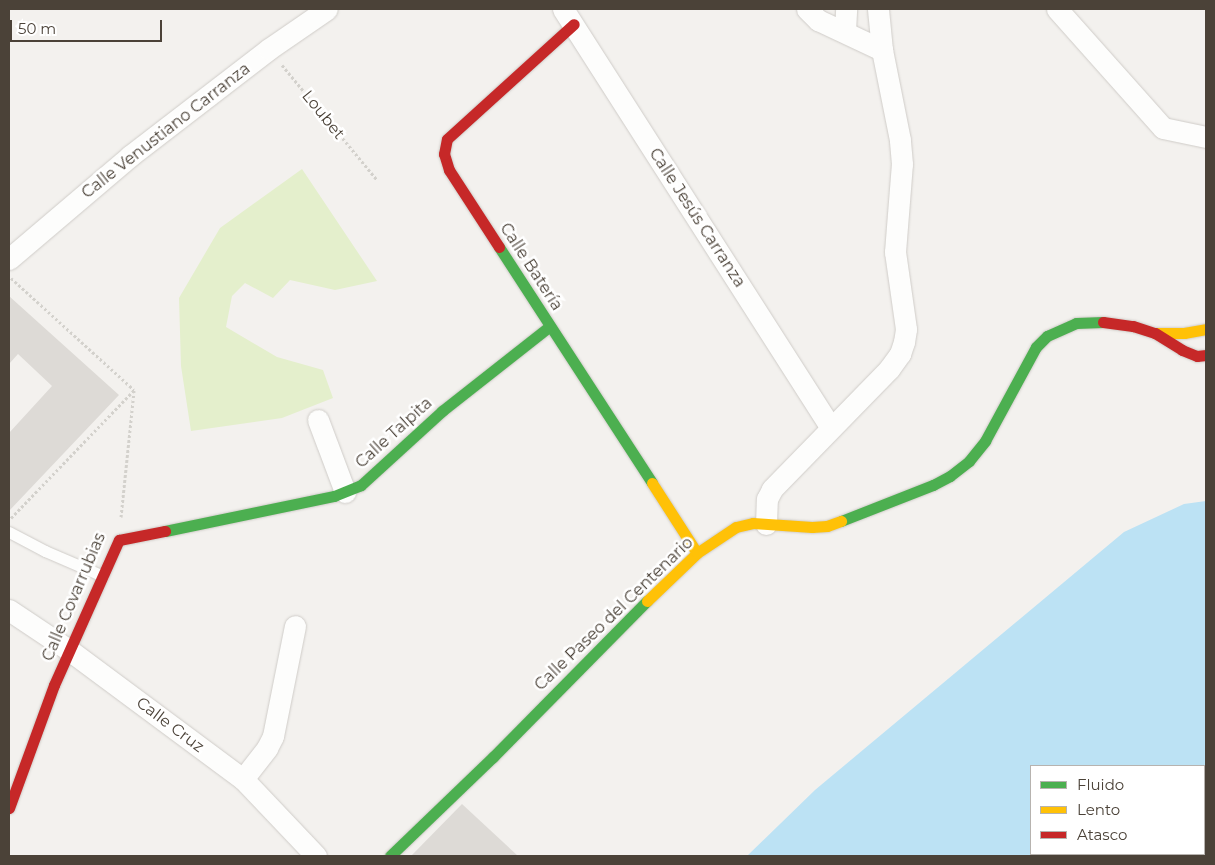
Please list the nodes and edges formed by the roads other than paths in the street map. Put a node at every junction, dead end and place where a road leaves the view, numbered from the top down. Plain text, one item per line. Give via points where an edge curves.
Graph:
1 (327, 9) edge
2 (807, 9) edge
3 (846, 9) edge
4 (878, 9) edge
5 (1057, 9) edge
6 (568, 17) edge
7 (845, 31) junction
8 (882, 50) junction
9 (1206, 137) edge
10 (9, 259) edge
11 (550, 326) junction
12 (1206, 329) edge
13 (1155, 334) junction
14 (1206, 355) edge
15 (318, 420) dead end
16 (831, 428) junction
17 (345, 492) junction
18 (766, 524) junction
19 (9, 532) edge
20 (119, 540) joint
21 (697, 553) junction
22 (103, 576) junction
23 (9, 610) edge
24 (295, 626) dead end
25 (69, 650) junction
26 (243, 779) junction
27 (9, 808) edge
28 (311, 855) edge
29 (390, 856) edge

1 - 10 street, Calle Venustiano Carranza via 269,49 130,156
2 - 7 street via 818,20
3 - 7 street
4 - 8 street
5 - 9 street via 1163,128
6 - 11 street, Calle Batería via 447,138 444,154 449,170
6 - 16 street, Calle Jesús Carranza
7 - 8 street
8 - 16 street via 900,140 902,164 895,252 906,329 900,354 889,369
11 - 17 street, Calle Talpita via 442,411 372,477
11 - 21 street, Calle Batería
12 - 13 street, Calle Paseo del Centenario
13 - 14 street, Calle Paseo del Centenario via 1182,350 1197,356
13 - 18 street, Calle Paseo del Centenario via 1110,322 1076,323 1060,328 1036,347 985,441 969,461 950,476 827,526
15 - 17 street
16 - 18 street via 772,489
17 - 20 street, Calle Talpita
18 - 21 street, Calle Paseo del Centenario via 736,527
19 - 22 lane via 45,552
20 - 22 street, Calle Covarrubias
21 - 29 street, Calle Paseo del Centenario
22 - 25 street, Calle Covarrubias
23 - 25 street, Calle Cruz
24 - 26 street via 273,736
25 - 26 street, Calle Cruz
25 - 27 street, Calle Covarrubias
26 - 28 street, Calle Cruz

